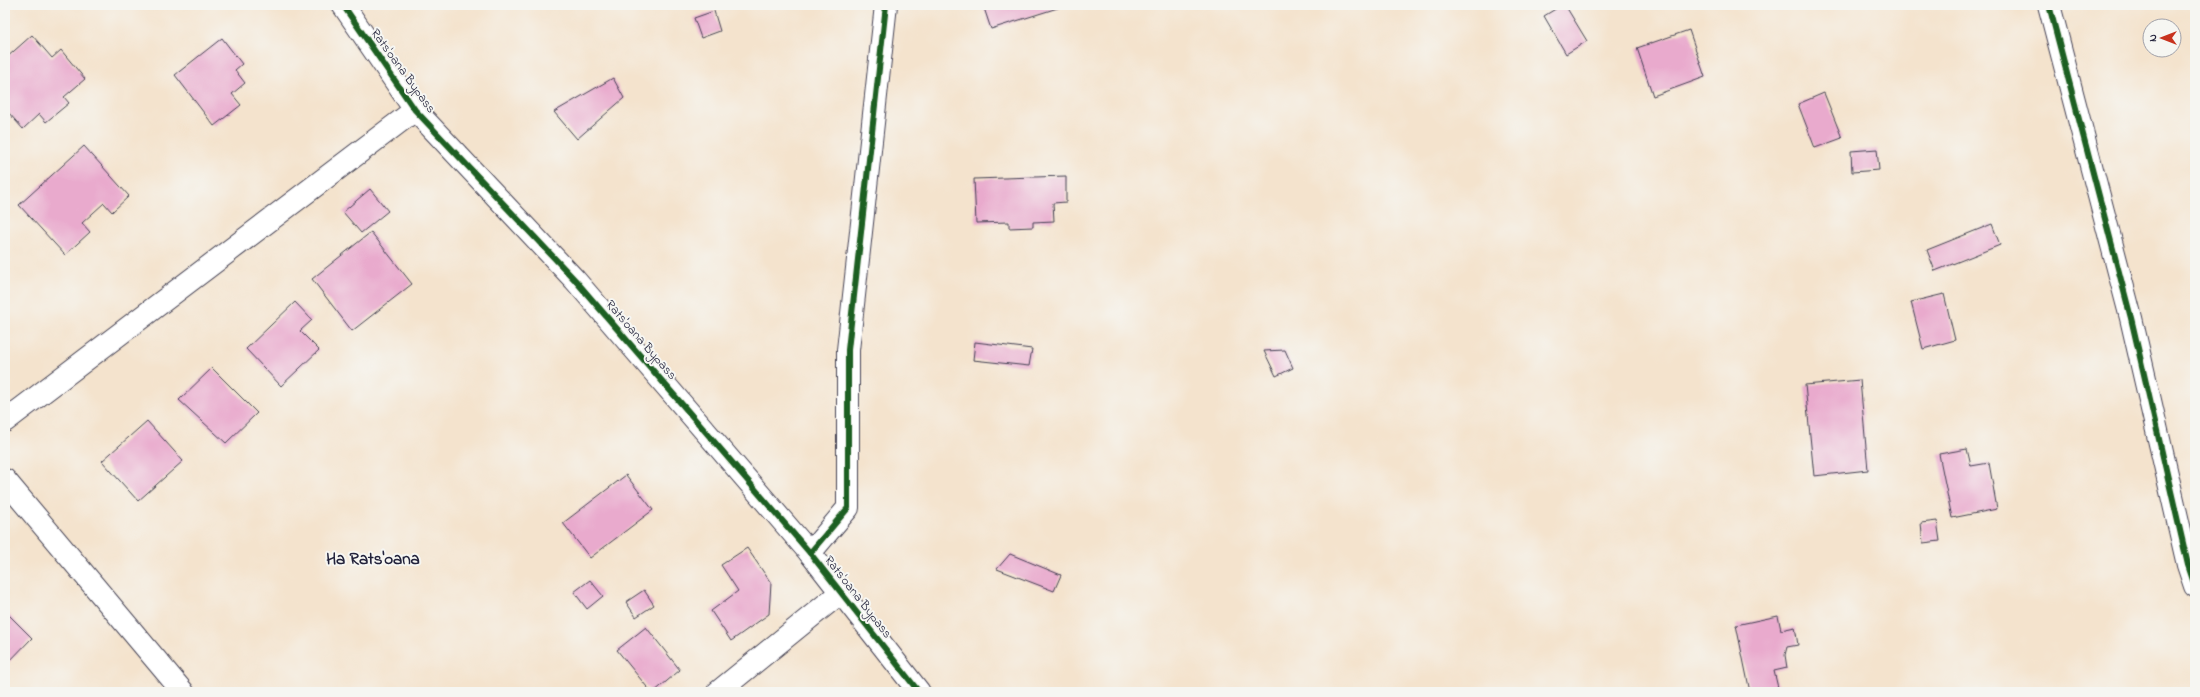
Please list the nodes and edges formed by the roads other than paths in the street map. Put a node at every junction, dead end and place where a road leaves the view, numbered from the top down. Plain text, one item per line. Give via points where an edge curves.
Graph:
1 (343, 5) edge
2 (886, 5) edge
3 (2049, 5) edge
4 (415, 110) junction
5 (5, 422) edge
6 (5, 480) edge
7 (810, 553) junction
8 (2191, 564) edge
9 (2195, 586) edge
10 (840, 593) junction
11 (183, 692) edge
12 (718, 692) edge
13 (919, 692) edge

1 - 4 street, Rats'oana Bypass
2 - 7 street via 848,350 848,508
3 - 8 street via 2131,318
4 - 5 street
4 - 7 street, Rats'oana Bypass via 575,280
6 - 11 street
7 - 10 street, Rats'oana Bypass
8 - 9 street
10 - 12 street
10 - 13 street, Rats'oana Bypass

